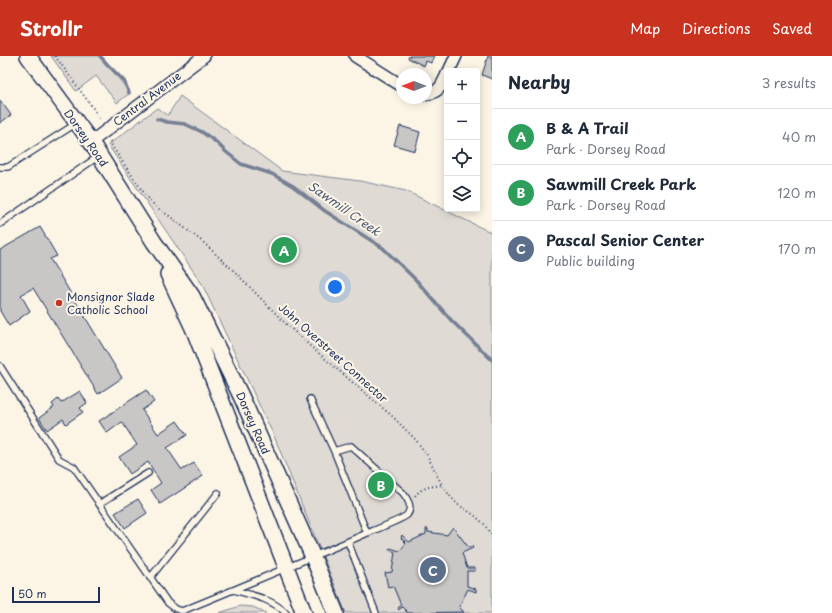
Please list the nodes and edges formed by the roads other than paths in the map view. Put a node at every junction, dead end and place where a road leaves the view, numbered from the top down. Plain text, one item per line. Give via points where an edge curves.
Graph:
1 (28, 56) edge
2 (204, 56) edge
3 (355, 56) edge
4 (456, 56) edge
5 (450, 68) edge
6 (444, 80) edge
7 (396, 82) edge
8 (432, 92) edge
9 (77, 123) junction
10 (91, 142) junction
11 (100, 156) junction
12 (0, 167) edge
13 (0, 224) edge
14 (154, 242) junction
15 (0, 366) edge
16 (310, 399) dead end
17 (334, 451) junction
18 (148, 473) dead end
19 (218, 493) dead end
20 (99, 504) junction
21 (367, 533) junction
22 (348, 542) junction
23 (313, 557) junction
24 (286, 568) junction
25 (150, 578) junction
26 (233, 590) junction
27 (286, 613) edge
28 (304, 613) edge
29 (336, 613) edge
30 (376, 613) edge

1 - 9 main road, Dorsey Road
2 - 10 street, Central Avenue
3 - 7 street
4 - 5 street
6 - 8 street via 436,91
9 - 10 main road, Dorsey Road
9 - 12 lane via 8,167
10 - 11 main road, Dorsey Road
11 - 13 lane
11 - 14 main road, Dorsey Road
14 - 23 main road, Dorsey Road via 192,296 241,396
14 - 24 main road, Dorsey Road via 194,330
15 - 20 lane via 59,459 74,467
16 - 17 lane
17 - 21 lane
17 - 21 lane via 351,446 403,493 410,503 406,516
18 - 20 lane
19 - 25 lane
20 - 25 lane
21 - 22 lane
22 - 23 lane
22 - 30 lane
23 - 24 lane
23 - 29 main road, Dorsey Road
24 - 26 lane
24 - 28 main road, Dorsey Road
25 - 26 lane via 168,603 182,612
26 - 27 lane via 264,599 281,607

